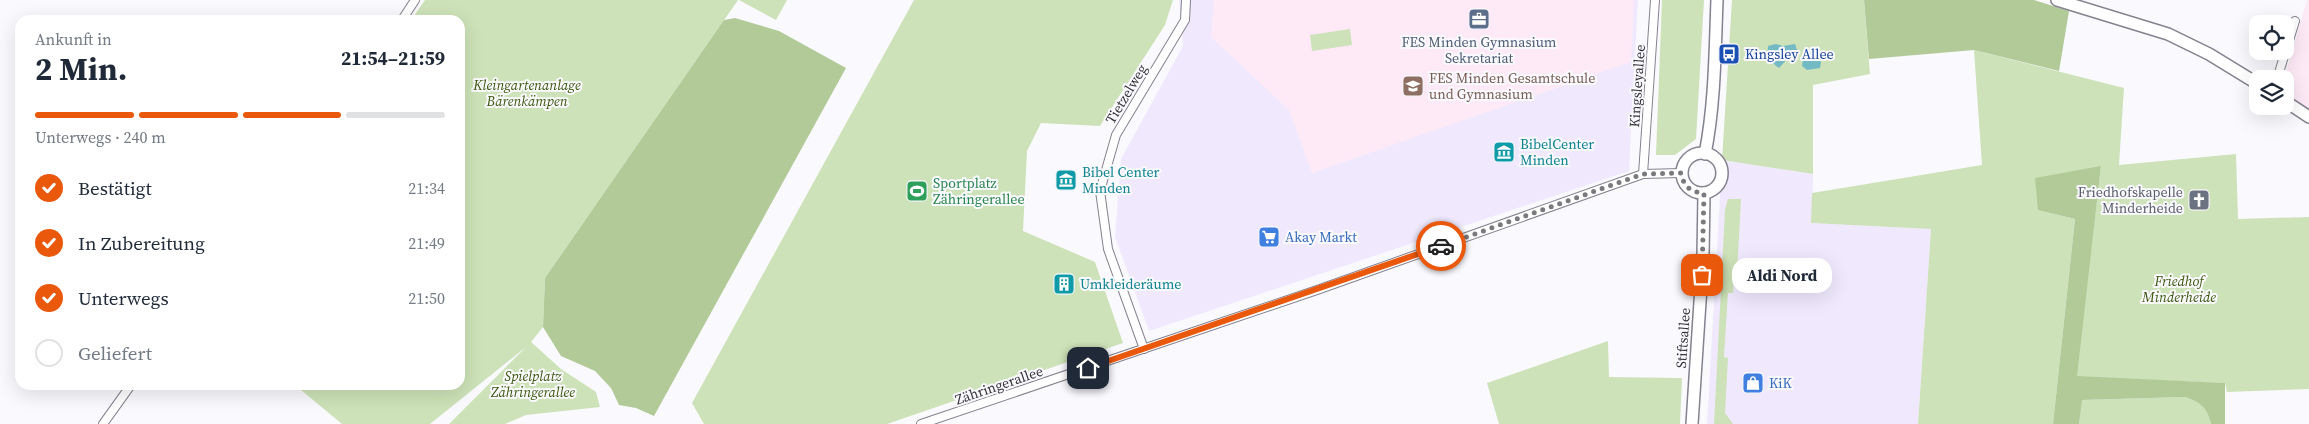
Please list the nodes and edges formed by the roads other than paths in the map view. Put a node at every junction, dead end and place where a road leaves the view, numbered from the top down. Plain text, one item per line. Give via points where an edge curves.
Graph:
1 (415, 0) edge
2 (1186, 0) edge
3 (1655, 0) edge
4 (1717, 0) edge
5 (2057, 0) edge
6 (405, 15) edge
7 (2295, 21) dead end
8 (2281, 70) edge
9 (2249, 78) edge
10 (2294, 107) edge
11 (2309, 117) edge
12 (1705, 154) junction
13 (1681, 173) junction
14 (1643, 174) junction
15 (1704, 193) junction
16 (1144, 349) junction
17 (127, 390) edge
18 (103, 424) edge
19 (921, 424) edge
20 (1692, 424) edge

1 - 6 street
2 - 16 street, Tietzelweg via 1185,20 1116,135 1100,191 1108,248
3 - 14 street, Kingsleyallee
4 - 12 main road
5 - 9 main road via 2168,34
7 - 8 street
10 - 11 main road
12 - 13 main road via 1689,158
12 - 15 main road via 1719,164 1721,176 1716,188
13 - 14 street, Zähringerallee
13 - 15 main road via 1688,188
14 - 16 street, Zähringerallee
15 - 20 main road, Stiftsallee
16 - 19 street, Zähringerallee
17 - 18 street

